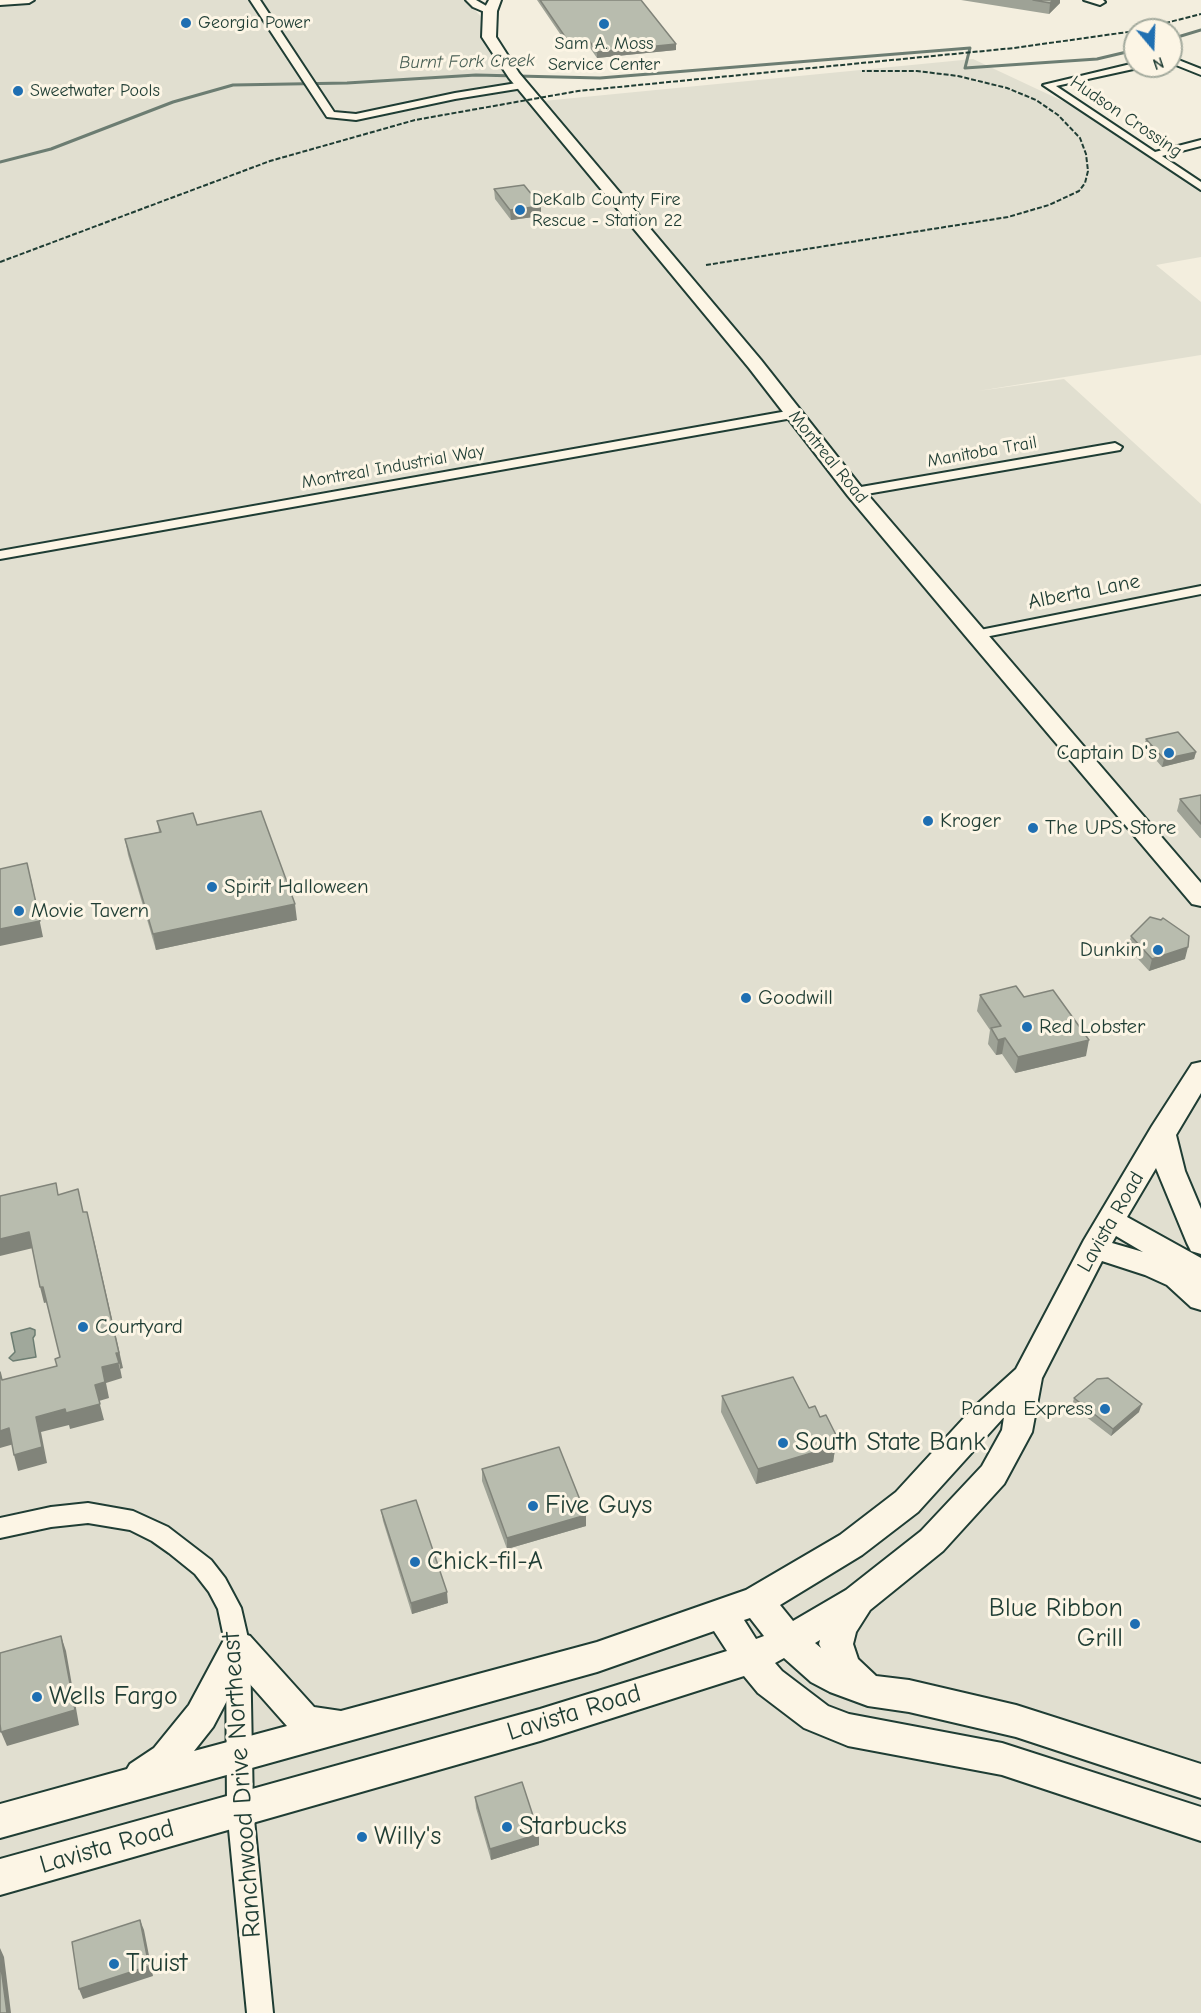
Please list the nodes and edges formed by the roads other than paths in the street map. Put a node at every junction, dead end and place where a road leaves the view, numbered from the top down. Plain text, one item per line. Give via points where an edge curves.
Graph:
1 (29, 0) edge
2 (255, 0) edge
3 (471, 0) edge
4 (1089, 0) edge
5 (0, 2) edge
6 (1100, 2) dead end
7 (493, 5) edge
8 (1183, 65) edge
9 (1123, 69) edge
10 (1201, 72) edge
11 (517, 79) junction
12 (1201, 144) edge
13 (1154, 155) junction
14 (1201, 187) edge
15 (793, 414) junction
16 (1115, 447) dead end
17 (855, 492) junction
18 (0, 555) edge
19 (1201, 590) edge
20 (975, 636) junction
21 (1200, 896) edge
22 (1199, 1077) edge
23 (1162, 1133) junction
24 (1112, 1221) junction
25 (1201, 1243) edge
26 (1094, 1248) junction
27 (1201, 1272) edge
28 (1201, 1299) edge
29 (1027, 1378) junction
30 (0, 1528) edge
31 (858, 1600) junction
32 (757, 1601) junction
33 (722, 1614) junction
34 (787, 1640) junction
35 (238, 1647) junction
36 (750, 1659) junction
37 (868, 1690) junction
38 (346, 1727) junction
39 (239, 1756) junction
40 (1201, 1781) edge
41 (123, 1787) junction
42 (240, 1809) junction
43 (0, 1821) edge
44 (1201, 1824) edge
45 (0, 1877) edge
46 (260, 2013) edge

1 - 5 street
2 - 11 street via 331,115 356,117
3 - 7 street via 476,5
4 - 6 street
7 - 11 main road, Montreal Road via 489,37
8 - 10 street
9 - 13 street, Hudson Crossing via 1048,85
11 - 15 main road, Montreal Road
12 - 13 street
13 - 14 street, Hudson Crossing
15 - 17 main road, Montreal Road
15 - 18 street, Montreal Industrial Way
16 - 17 street, Manitoba Trail
17 - 20 main road, Montreal Road
19 - 20 street, Alberta Lane
20 - 21 main road, Montreal Road
22 - 23 main road, Lavista Road
23 - 24 main road, Lavista Road
23 - 25 main road via 1171,1171
24 - 26 main road, Lavista Road
24 - 27 main road
26 - 28 main road via 1177,1277
26 - 29 main road, Lavista Road
29 - 31 main road, Lavista Road via 1017,1432 993,1475 932,1541
29 - 32 main road, Lavista Road via 985,1416 907,1502 851,1545
30 - 35 street, Ranchwood Drive Northeast via 88,1514 133,1521 160,1534 203,1567 217,1585 229,1608
31 - 34 main road, Lavista Road
31 - 37 main road via 841,1627 836,1644 845,1669
32 - 33 main road, Lavista Road
32 - 34 main road
33 - 36 main road
33 - 38 main road, Lavista Road via 597,1657
34 - 36 main road, Lavista Road
34 - 37 main road via 823,1671
35 - 38 main road via 305,1721
35 - 39 street, Ranchwood Drive Northeast
35 - 41 main road via 201,1716 166,1760
36 - 42 main road, Lavista Road via 540,1725
36 - 44 main road via 770,1682 816,1717 848,1730 1002,1760
37 - 40 main road via 1016,1721
38 - 39 main road, Lavista Road
39 - 41 main road, Lavista Road
39 - 42 street, Ranchwood Drive Northeast
41 - 43 main road, Lavista Road
42 - 45 main road, Lavista Road
42 - 46 street, Ranchwood Drive Northeast

